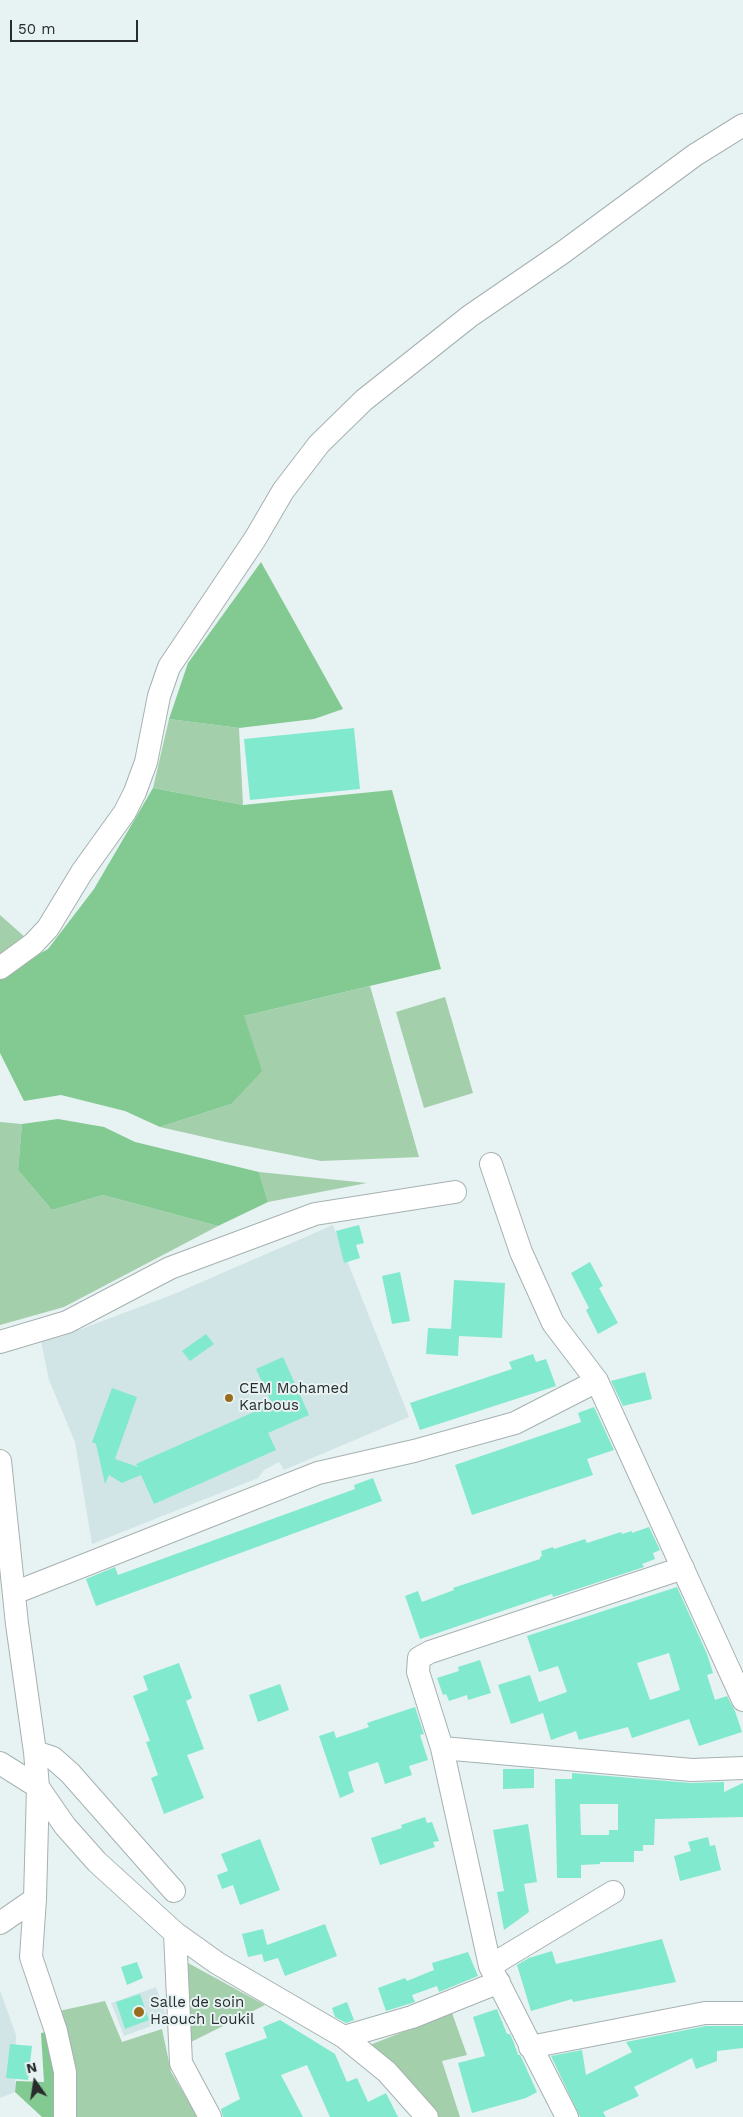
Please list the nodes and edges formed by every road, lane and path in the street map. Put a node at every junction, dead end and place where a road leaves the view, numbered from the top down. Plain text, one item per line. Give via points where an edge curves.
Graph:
1 (743, 125) edge
2 (0, 968) edge
3 (492, 1164) dead end
4 (455, 1192) dead end
5 (0, 1342) edge
6 (597, 1381) junction
7 (0, 1461) edge
8 (683, 1568) junction
9 (14, 1593) junction
10 (743, 1700) edge
11 (442, 1748) junction
12 (35, 1752) junction
13 (0, 1763) edge
14 (743, 1768) edge
15 (38, 1788) junction
16 (174, 1890) dead end
17 (613, 1892) dead end
18 (35, 1899) junction
19 (0, 1922) edge
20 (175, 1933) junction
21 (495, 1974) junction
22 (743, 2013) edge
23 (344, 2037) junction
24 (530, 2047) junction
25 (65, 2117) edge
26 (210, 2117) edge
27 (427, 2117) edge
28 (567, 2117) edge

1 - 2 street via 470,316 364,400 319,444 283,491 255,539 169,667 159,696 146,762 125,812 82,872 48,928 33,944
3 - 6 street via 521,1252 553,1323
4 - 5 street via 315,1214 170,1268 67,1322
6 - 8 street
6 - 9 street via 515,1423 318,1473
7 - 9 street
8 - 10 street
8 - 11 street via 419,1658 418,1672
9 - 12 street
11 - 14 street via 692,1770
11 - 21 street
12 - 15 street
12 - 16 street via 53,1758 70,1773
13 - 15 street
15 - 18 street
15 - 20 street via 65,1826 97,1862
17 - 21 street
18 - 19 street
18 - 25 street via 31,1957 56,2031 65,2072
20 - 23 street via 217,1963
20 - 26 street via 181,2063
21 - 23 street via 412,2017
21 - 24 street
22 - 24 street via 705,2013
23 - 27 street via 387,2072
24 - 28 street

